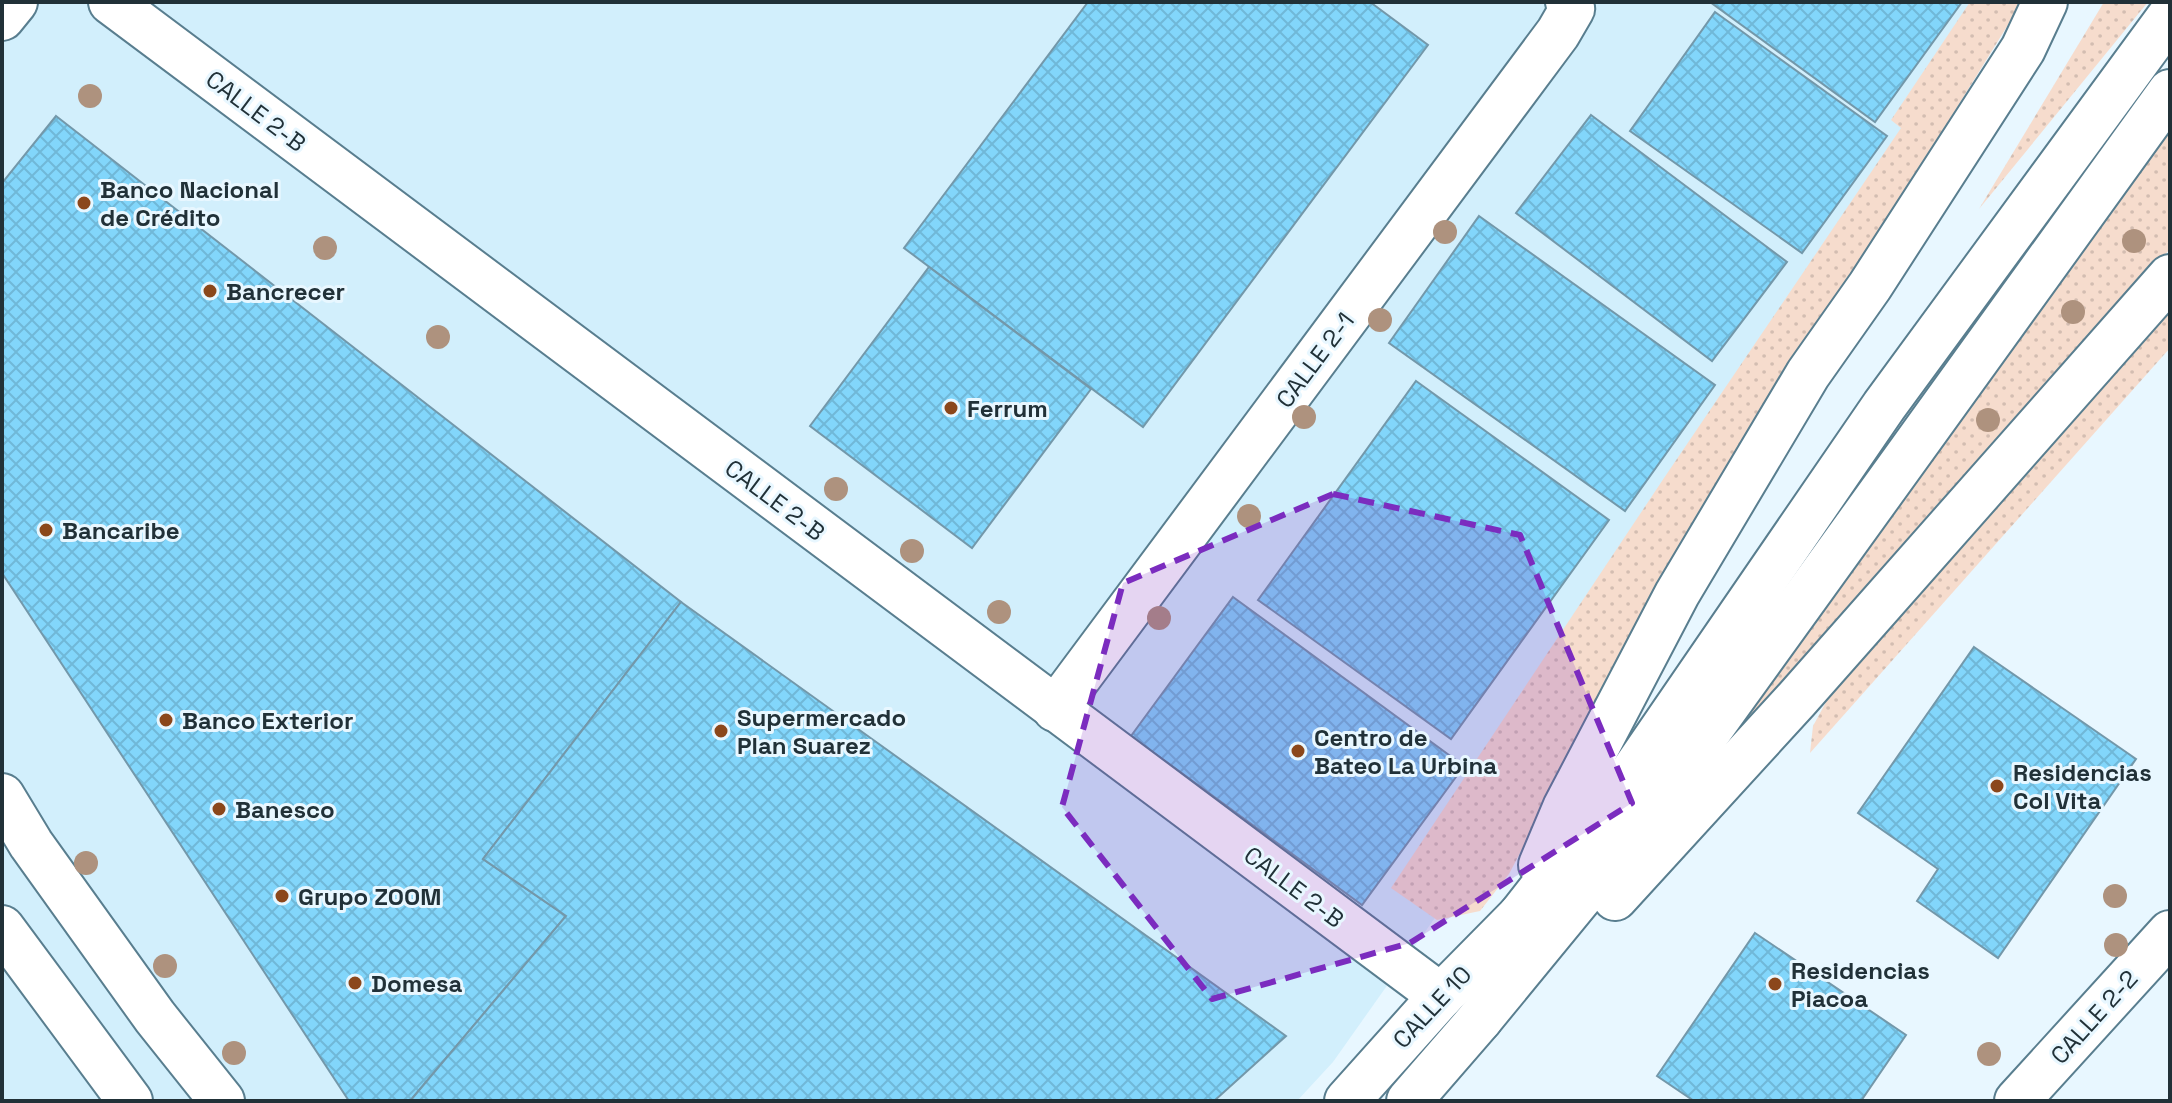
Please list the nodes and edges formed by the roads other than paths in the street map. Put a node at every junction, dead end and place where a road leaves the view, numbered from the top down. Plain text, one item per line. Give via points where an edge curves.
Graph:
1 (15, 2) edge
2 (111, 2) edge
3 (2045, 2) edge
4 (1570, 5) edge
5 (2170, 16) edge
6 (2, 18) edge
7 (2170, 92) edge
8 (2170, 277) edge
9 (1055, 709) junction
10 (2, 796) edge
11 (1520, 916) junction
12 (2, 928) edge
13 (2170, 933) edge
14 (1441, 996) junction
15 (1480, 1019) junction
16 (130, 1101) edge
17 (222, 1101) edge
18 (1347, 1101) edge
19 (1409, 1101) edge
20 (2017, 1101) edge

1 - 6 main road
2 - 9 main road, CALLE 2-B
3 - 11 main road via 2023,49 1808,374 1677,594 1565,808
4 - 9 main road, CALLE 2-1 via 1558,33
5 - 11 main road, CALLE 10 via 1884,406 1628,779
7 - 15 main road, CALLE 10 via 1654,807
8 - 15 main road via 1542,980
9 - 14 main road, CALLE 2-B
10 - 17 main road via 155,1017
11 - 14 main road, CALLE 10
12 - 16 main road
13 - 20 main road, CALLE 2-2
14 - 18 main road, CALLE 10
15 - 19 main road, CALLE 10

